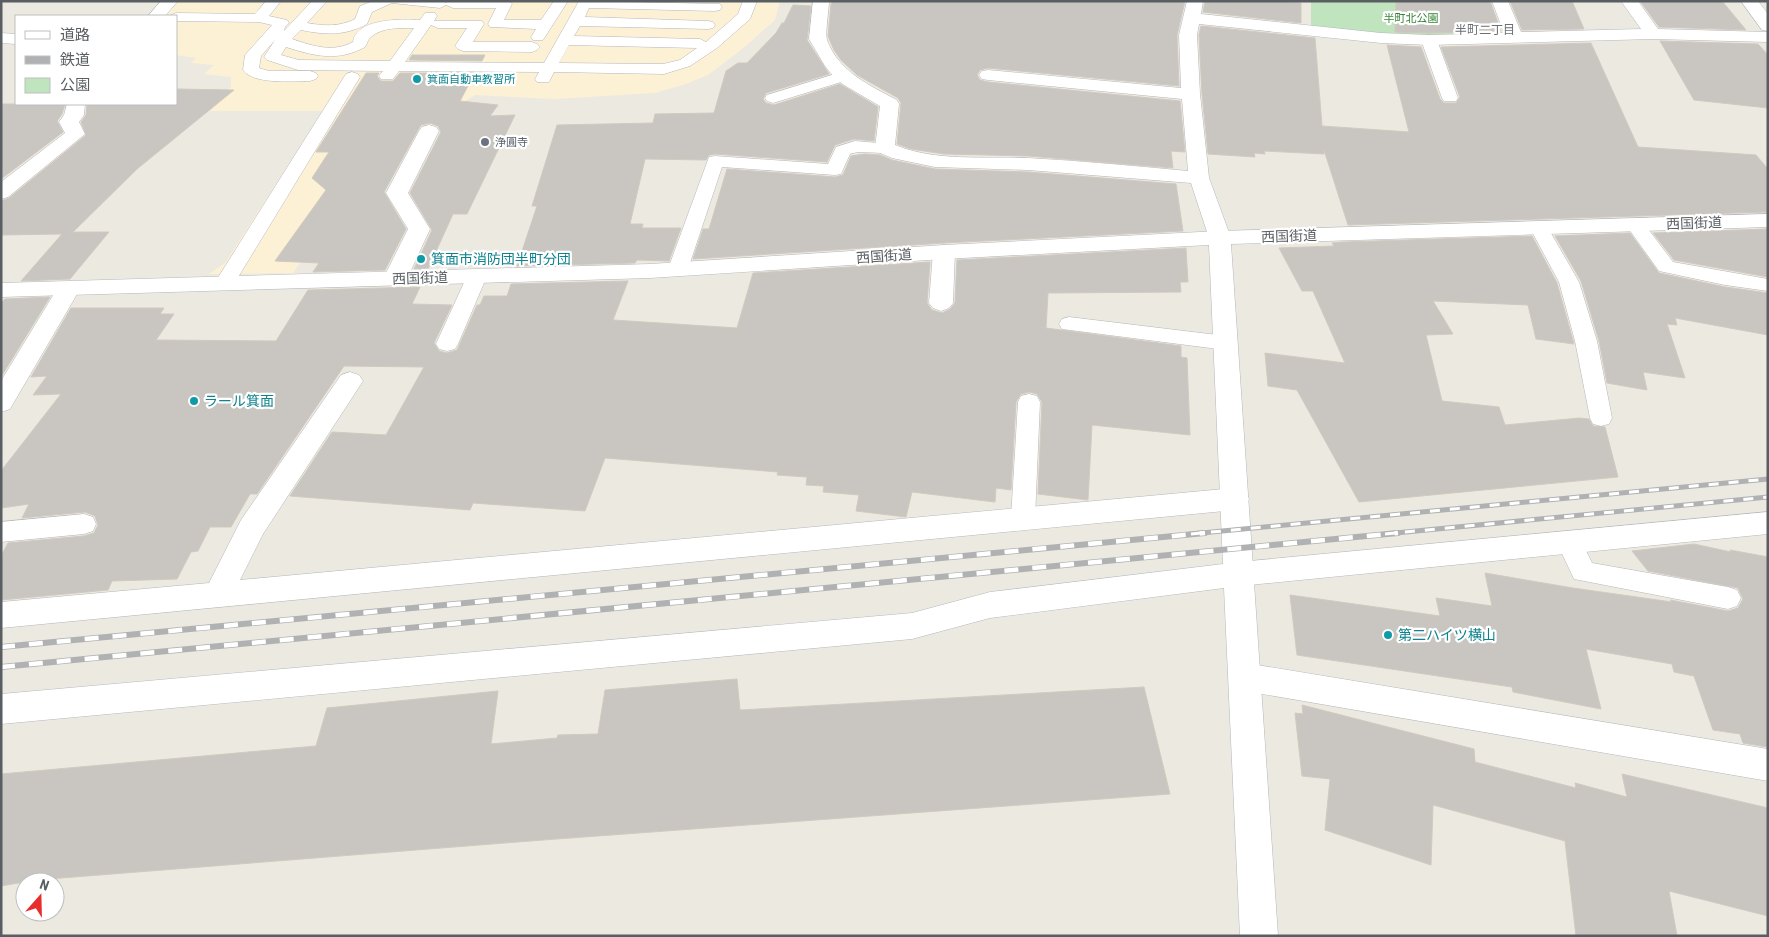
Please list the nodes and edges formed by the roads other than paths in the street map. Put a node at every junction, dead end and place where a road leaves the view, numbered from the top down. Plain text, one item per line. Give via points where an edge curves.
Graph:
1 (170, 1) edge
2 (192, 1) edge
3 (274, 1) edge
4 (303, 1) edge
5 (320, 1) edge
6 (387, 1) edge
7 (398, 1) edge
8 (561, 1) edge
9 (822, 1) edge
10 (1500, 1) edge
11 (1629, 1) edge
12 (1749, 1) edge
13 (448, 3) edge
14 (585, 3) edge
15 (716, 4) edge
16 (760, 8) edge
17 (1194, 10) edge
18 (157, 15) edge
19 (178, 15) edge
20 (178, 17) edge
21 (259, 18) junction
22 (574, 21) junction
23 (282, 23) junction
24 (431, 24) junction
25 (546, 25) junction
26 (708, 25) junction
27 (297, 26) junction
28 (1768, 26) edge
29 (1653, 34) junction
30 (1514, 37) junction
31 (1768, 37) edge
32 (564, 40) junction
33 (1429, 40) junction
34 (282, 41) junction
35 (532, 47) junction
36 (698, 50) junction
37 (398, 71) junction
38 (516, 73) junction
39 (546, 73) junction
40 (987, 75) dead end
41 (845, 76) junction
42 (352, 77) junction
43 (777, 81) dead end
44 (1191, 94) junction
45 (1450, 98) dead end
46 (76, 105) edge
47 (429, 131) dead end
48 (885, 148) junction
49 (1199, 178) junction
50 (1, 193) edge
51 (1768, 220) edge
52 (1636, 225) junction
53 (1539, 228) junction
54 (1220, 238) junction
55 (944, 252) junction
56 (678, 269) junction
57 (476, 276) junction
58 (395, 279) junction
59 (224, 284) junction
60 (1768, 285) edge
61 (68, 289) junction
62 (1, 290) edge
63 (941, 303) dead end
64 (1069, 324) dead end
65 (1226, 343) junction
66 (447, 344) dead end
67 (350, 382) dead end
68 (1028, 402) dead end
69 (1, 403) edge
70 (1601, 418) dead end
71 (1235, 498) junction
72 (1023, 518) junction
73 (1768, 523) edge
74 (84, 524) dead end
75 (1, 532) edge
76 (1570, 543) junction
77 (1239, 574) junction
78 (219, 593) junction
79 (1728, 598) dead end
80 (1, 615) edge
81 (1245, 677) junction
82 (1, 709) edge
83 (1768, 765) edge
84 (1265, 931) edge

1 - 18 street
2 - 19 lane
3 - 21 lane
4 - 23 lane
5 - 27 lane
6 - 27 lane via 364,9 362,21 352,28 340,31
7 - 13 lane
8 - 25 lane
9 - 41 street via 818,39 838,71
10 - 30 street
11 - 29 street
12 - 28 street
13 - 24 lane
13 - 25 lane via 505,4 495,24
14 - 15 lane
14 - 22 lane
15 - 26 lane
16 - 36 lane
16 - 39 lane via 729,49 699,70 668,81
17 - 33 street via 1382,38
17 - 44 street via 1188,35
20 - 21 lane
21 - 23 lane
22 - 26 lane
22 - 32 lane
23 - 42 lane via 253,55 251,70 267,76
24 - 34 lane via 381,25 369,30 352,50 339,53 326,54
24 - 35 lane via 477,24 463,46
24 - 37 lane
25 - 35 lane
26 - 36 lane
27 - 34 lane
29 - 30 street
29 - 31 street
30 - 33 street
32 - 36 lane
32 - 39 lane
33 - 45 lane
34 - 37 lane via 272,57 298,64
35 - 38 lane
36 - 39 lane via 685,62 664,68
37 - 38 lane
37 - 42 lane
38 - 39 lane
40 - 44 street via 1067,88
41 - 43 lane via 772,105
41 - 48 street via 890,104
42 - 59 lane
44 - 49 street
46 - 50 street via 74,115 68,122 75,134
47 - 58 street via 396,193 419,229
48 - 49 street via 895,154 951,162
48 - 56 lane via 856,146 842,151 836,170 715,161
49 - 54 street
51 - 52 street, 西国街道
52 - 53 street, 西国街道
52 - 60 lane via 1666,267 1725,280
53 - 54 street, 西国街道
53 - 70 lane via 1569,282 1586,341
54 - 55 street, 西国街道
54 - 65 street
55 - 56 street, 西国街道
55 - 63 street
56 - 57 street, 西国街道
57 - 58 street, 西国街道
57 - 66 lane
58 - 59 street, 西国街道
59 - 61 street, 西国街道
61 - 62 street, 西国街道
61 - 69 street
64 - 65 lane
65 - 71 street
67 - 78 street via 251,528
68 - 72 lane
71 - 72 street
71 - 77 street
72 - 78 street
73 - 76 street
74 - 75 lane
76 - 77 street
76 - 79 lane via 1583,572
77 - 81 street
77 - 82 street via 990,605 912,626
78 - 80 street
81 - 83 street
81 - 84 street

